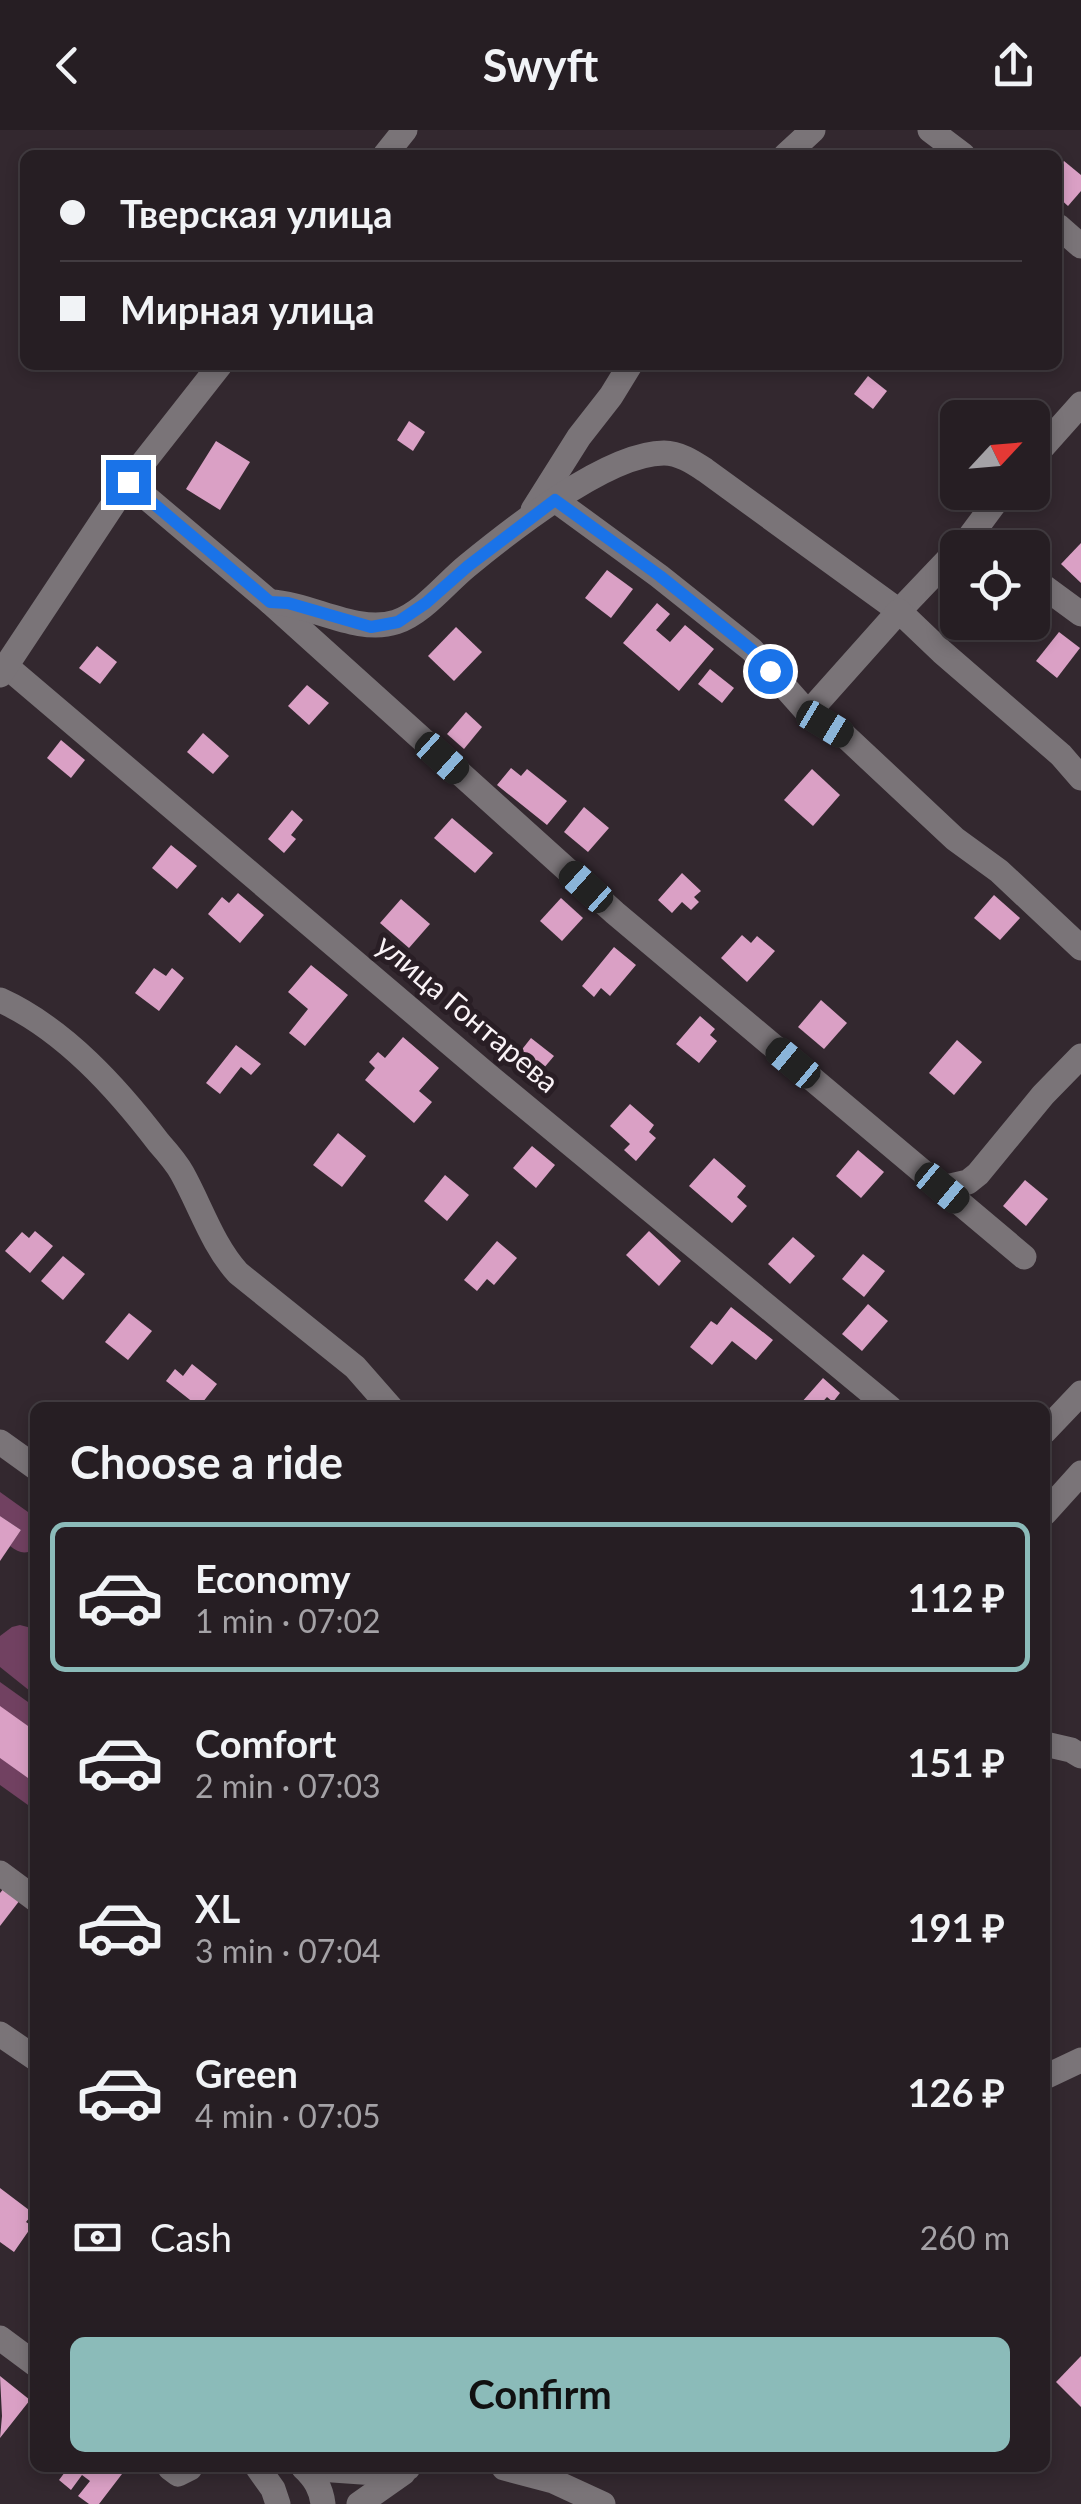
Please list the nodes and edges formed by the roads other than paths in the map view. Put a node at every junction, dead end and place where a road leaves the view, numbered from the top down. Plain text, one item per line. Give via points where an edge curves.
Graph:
1 (405, 130) edge
2 (813, 130) edge
3 (930, 130) edge
4 (390, 150) edge
5 (791, 150) edge
6 (956, 150) edge
7 (1062, 229) edge
8 (1081, 246) edge
9 (216, 370) edge
10 (627, 370) edge
11 (1081, 404) edge
12 (1050, 439) edge
13 (128, 482) junction
14 (555, 500) junction
15 (526, 521) junction
16 (940, 572) edge
17 (1050, 591) edge
18 (270, 602) junction
19 (900, 610) junction
20 (1081, 614) edge
21 (3, 671) edge
22 (808, 713) junction
23 (1081, 778) edge
24 (1081, 948) edge
25 (0, 1000) edge
26 (1081, 1056) edge
27 (1081, 1076) edge
28 (1043, 1095) junction
29 (942, 1188) junction
30 (1024, 1257) dead end
31 (1081, 1394) edge
32 (386, 1402) edge
33 (883, 1402) edge
34 (1050, 1426) edge
35 (0, 1442) edge
36 (30, 1463) edge
37 (1081, 1473) edge
38 (1050, 1507) edge
39 (1050, 1746) edge
40 (1081, 1756) edge
41 (0, 1874) edge
42 (30, 1895) edge
43 (0, 2034) edge
44 (30, 2055) edge
45 (1081, 2060) edge
46 (1050, 2074) edge
47 (0, 2338) edge
48 (30, 2360) edge
49 (262, 2472) edge
50 (308, 2472) edge
51 (352, 2472) edge
52 (387, 2472) edge
53 (404, 2472) edge
54 (520, 2472) edge
55 (278, 2504) edge
56 (323, 2504) edge
57 (359, 2504) edge
58 (603, 2504) edge

1 - 4 street
2 - 5 street
3 - 6 street
7 - 8 street
9 - 13 street
10 - 15 street
11 - 12 street
13 - 18 street
13 - 21 street
14 - 15 street
14 - 19 street via 629,461 678,455
14 - 22 street via 752,650
15 - 18 street via 398,622 371,627
16 - 19 street
17 - 20 street
18 - 29 street via 614,912
19 - 22 street
19 - 23 street
21 - 33 street, улица Гонтарева
22 - 24 street via 842,734
25 - 32 street via 37,1021 100,1076 180,1169 223,1256 355,1367
26 - 28 street
27 - 28 street
28 - 29 street via 978,1174
29 - 30 street
31 - 34 street
35 - 36 street
37 - 38 street
39 - 40 street
41 - 42 street
43 - 44 street
45 - 46 street
47 - 48 street
49 - 55 street
50 - 56 street
51 - 52 street
53 - 57 street
54 - 58 street

